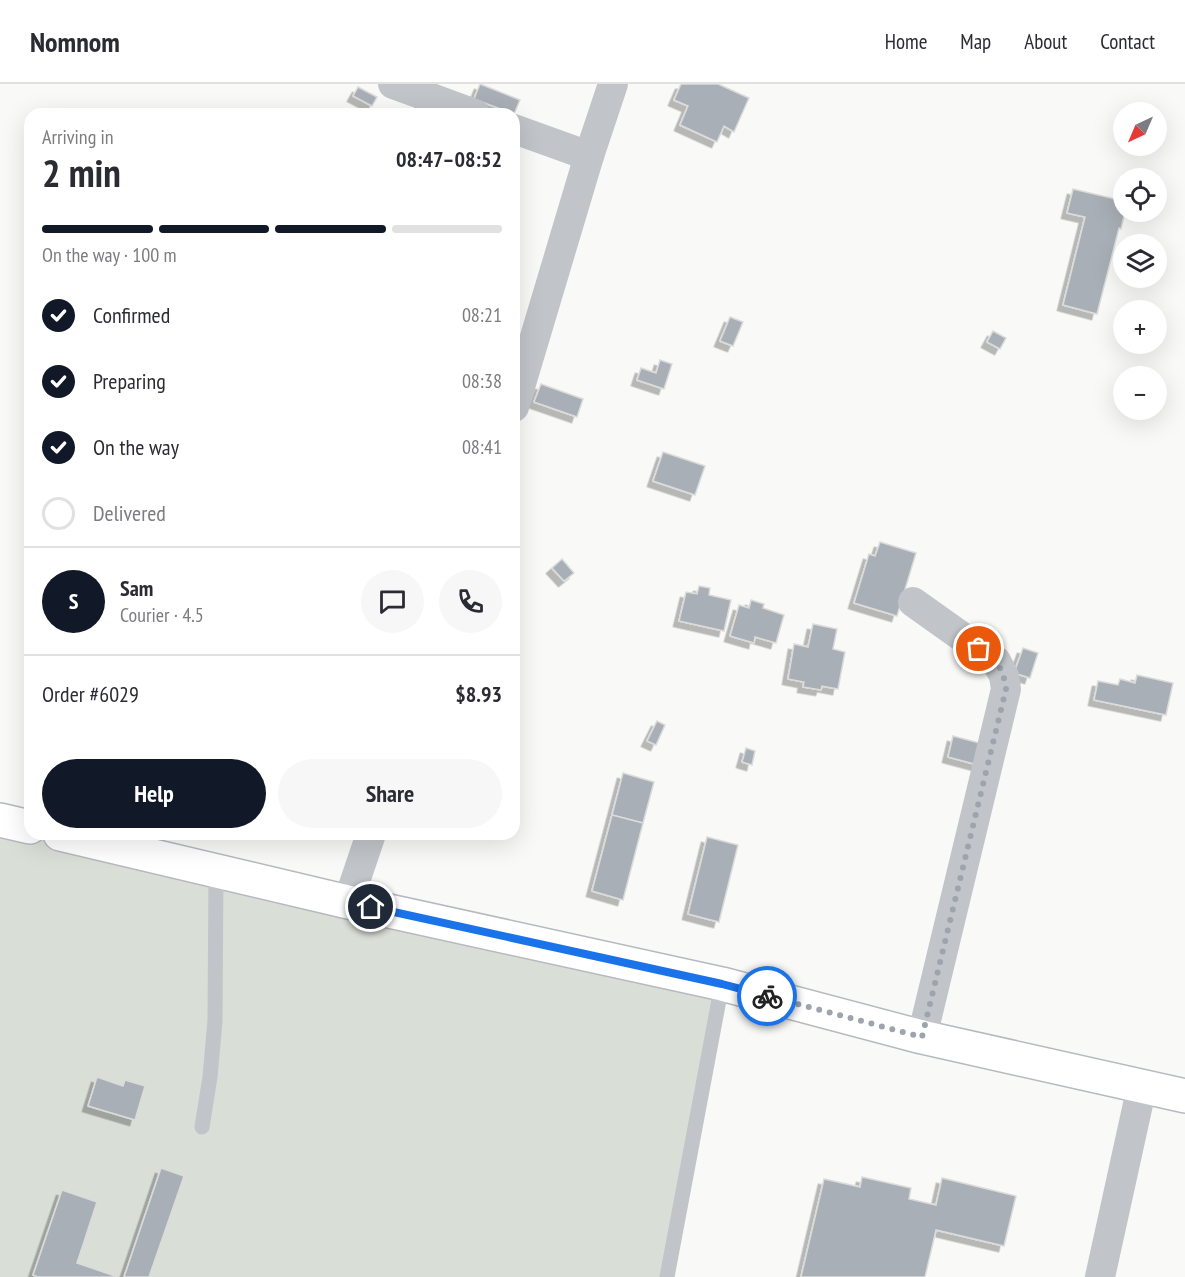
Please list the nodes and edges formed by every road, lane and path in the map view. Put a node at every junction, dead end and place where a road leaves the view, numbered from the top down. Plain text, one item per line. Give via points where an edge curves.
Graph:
1 (393, 84) edge
2 (614, 84) edge
3 (459, 108) edge
4 (520, 131) edge
5 (589, 156) junction
6 (520, 387) edge
7 (913, 602) dead end
8 (0, 820) edge
9 (24, 826) edge
10 (86, 840) edge
11 (369, 840) edge
12 (216, 870) junction
13 (348, 902) junction
14 (722, 984) junction
15 (922, 1037) junction
16 (1142, 1086) junction
17 (1185, 1096) edge
18 (202, 1127) dead end
19 (668, 1277) edge
20 (1100, 1277) edge

1 - 3 street
2 - 5 street
4 - 5 street
5 - 6 street
7 - 15 street via 996,660 1006,689
8 - 9 main road
10 - 12 main road
11 - 13 street
12 - 13 main road
12 - 18 lane via 215,1021
13 - 14 main road
14 - 15 main road
14 - 19 lane
15 - 16 main road
16 - 17 main road
16 - 20 street

